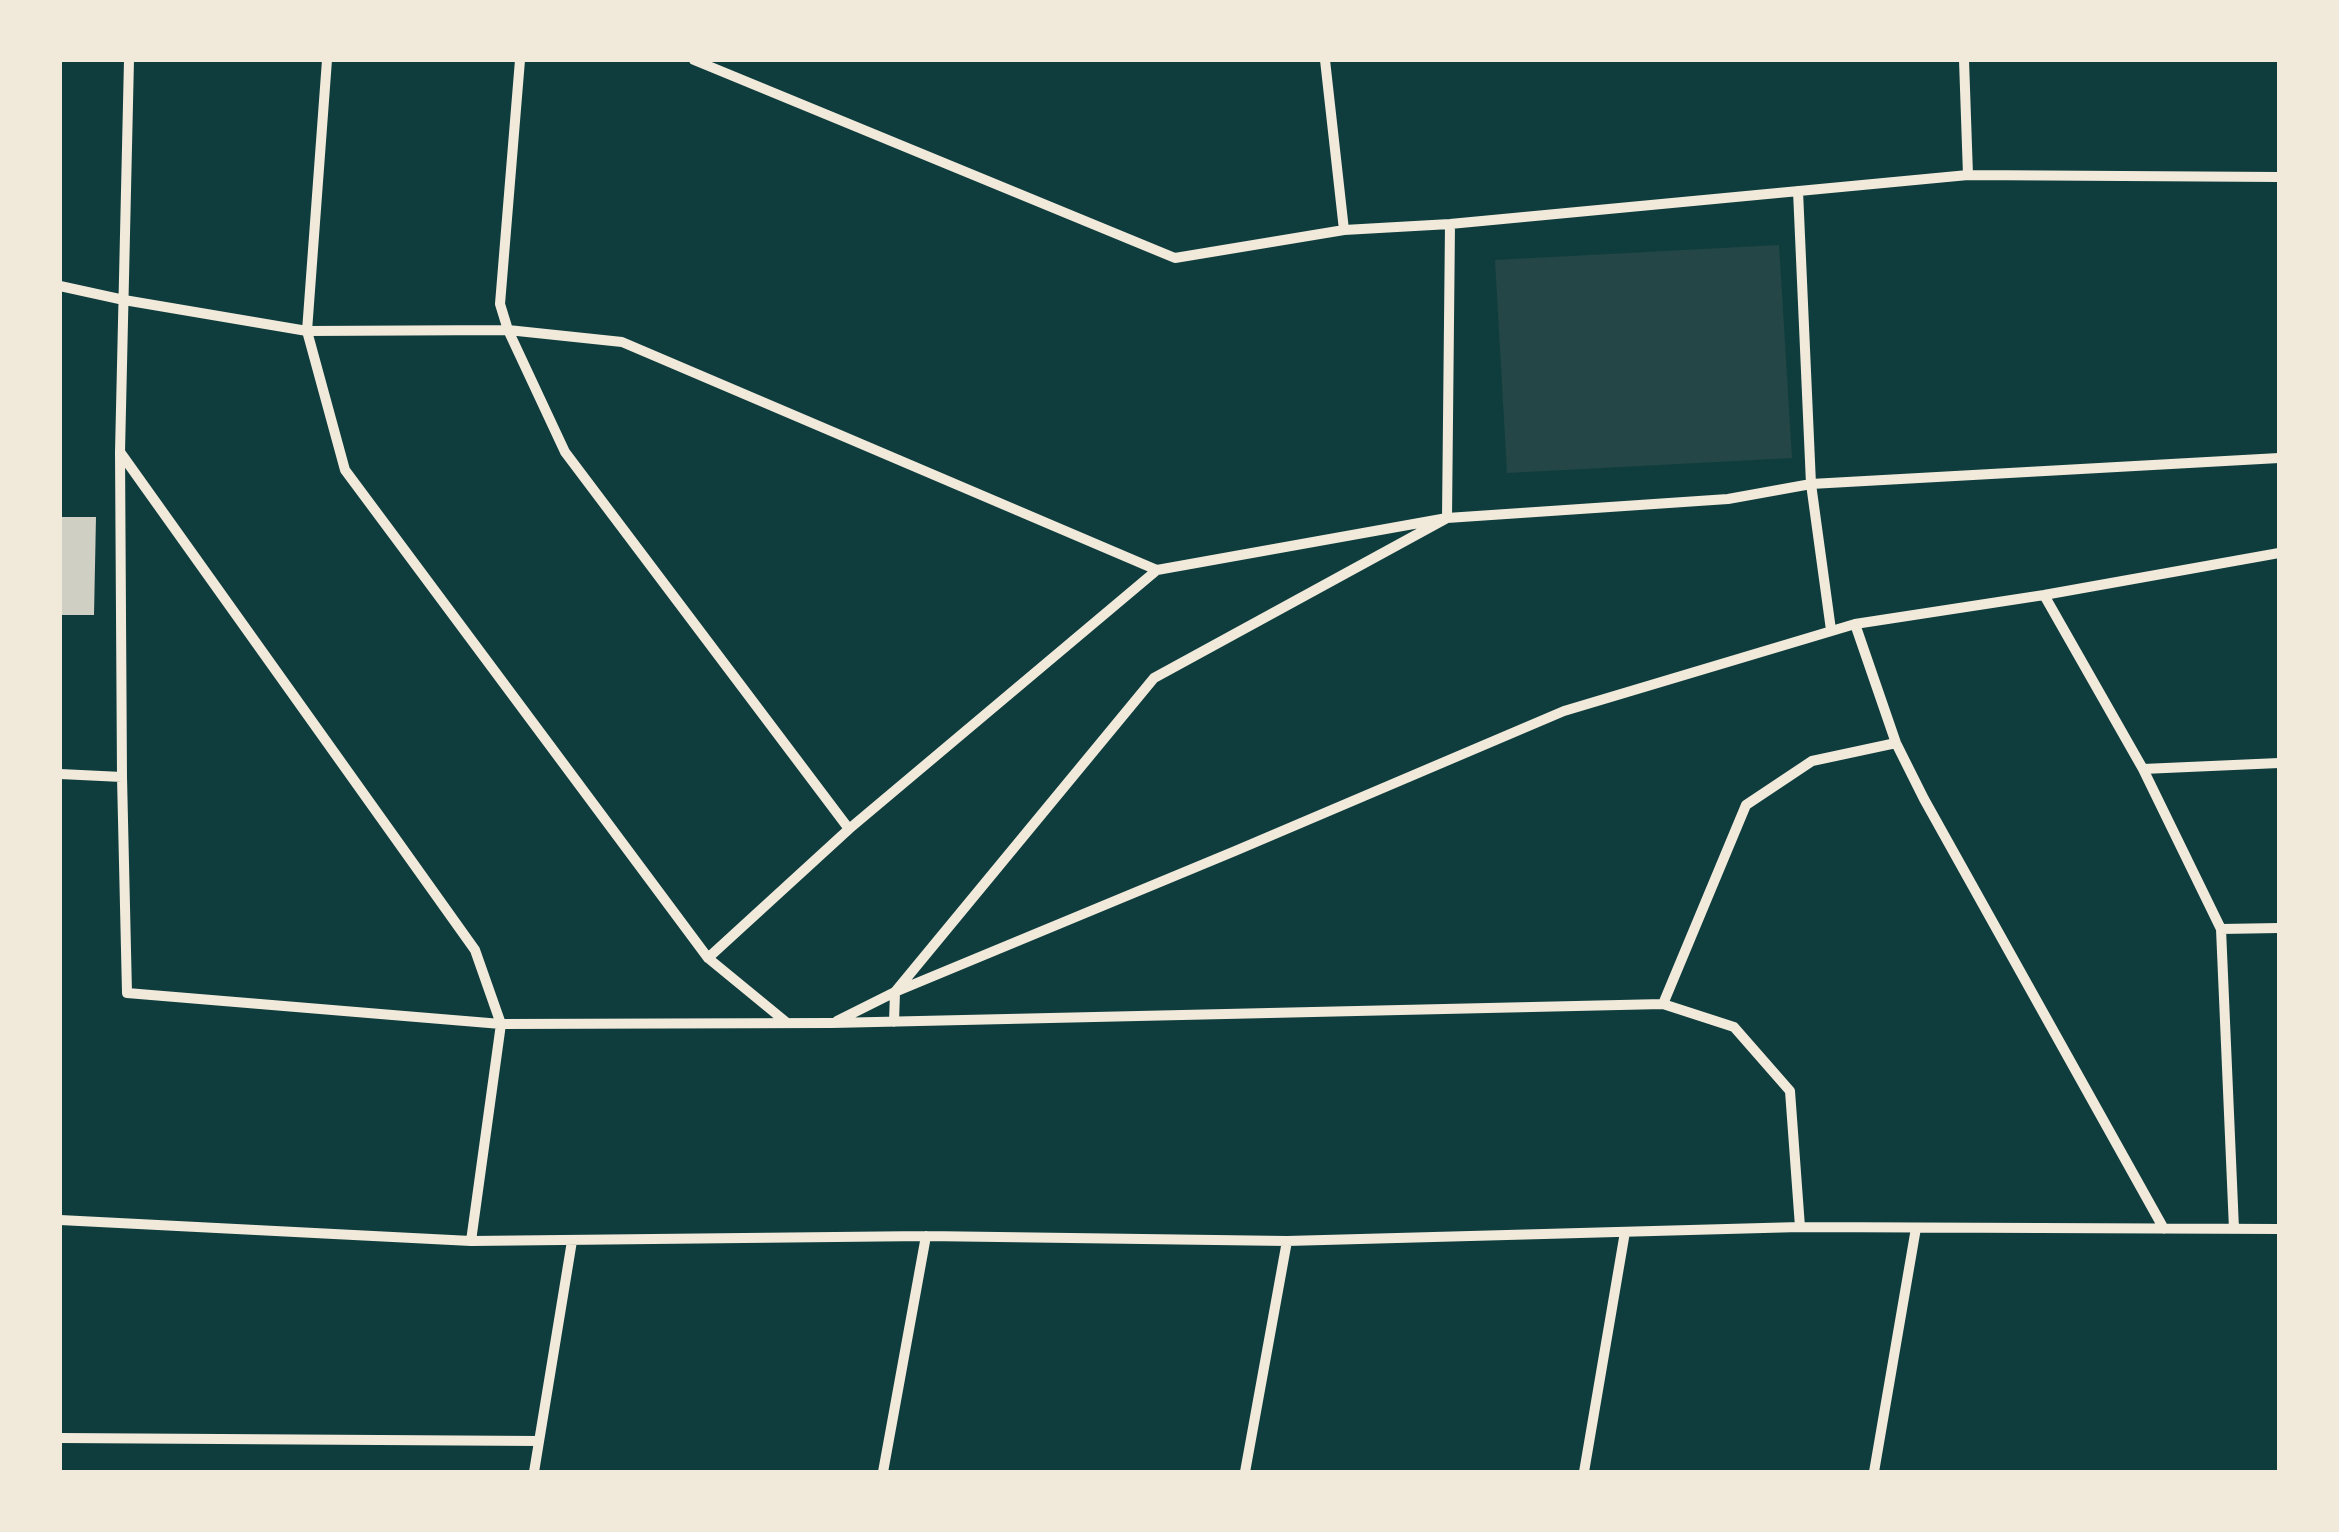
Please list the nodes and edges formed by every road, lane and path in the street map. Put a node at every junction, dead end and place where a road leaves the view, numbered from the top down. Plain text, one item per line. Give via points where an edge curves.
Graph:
1 (129, 60) edge
2 (327, 60) edge
3 (520, 60) edge
4 (694, 60) edge
5 (1326, 60) edge
6 (1964, 60) edge
7 (1968, 176) junction
8 (2279, 177) edge
9 (1798, 191) junction
10 (1450, 224) junction
11 (1344, 230) junction
12 (60, 286) edge
13 (124, 300) junction
14 (508, 330) junction
15 (306, 332) junction
16 (120, 452) junction
17 (2279, 458) edge
18 (1811, 484) junction
19 (1447, 518) junction
20 (2279, 552) edge
21 (1157, 570) junction
22 (2044, 595) junction
23 (1855, 624) junction
24 (1831, 630) junction
25 (1896, 743) junction
26 (2279, 763) edge
27 (2143, 769) junction
28 (60, 774) edge
29 (122, 776) junction
30 (849, 829) junction
31 (2279, 928) edge
32 (2221, 929) junction
33 (708, 958) junction
34 (895, 992) junction
35 (1663, 1004) junction
36 (786, 1022) junction
37 (894, 1022) junction
38 (501, 1024) junction
39 (832, 1024) junction
40 (60, 1220) edge
41 (1800, 1227) junction
42 (1916, 1228) junction
43 (2164, 1229) junction
44 (2234, 1229) junction
45 (2279, 1229) edge
46 (1625, 1232) junction
47 (926, 1236) junction
48 (471, 1240) junction
49 (572, 1241) junction
50 (1287, 1241) junction
51 (60, 1438) edge
52 (539, 1442) junction
53 (534, 1472) edge
54 (883, 1472) edge
55 (1245, 1472) edge
56 (1584, 1472) edge
57 (1874, 1472) edge

1 - 13 street
2 - 15 street
3 - 14 street via 500,304
4 - 11 street via 1175,258
5 - 11 street
6 - 7 street
7 - 8 street
7 - 9 street
9 - 10 street
9 - 18 street
10 - 11 street
10 - 19 street
12 - 13 street
13 - 15 street
13 - 16 street
14 - 15 street
14 - 21 street via 622,342
14 - 30 street via 565,452
15 - 33 street via 346,470
16 - 29 street
16 - 38 street via 476,950
17 - 18 street
18 - 19 street via 1728,499
18 - 24 street
19 - 21 street
19 - 34 street via 1154,678
20 - 22 street
21 - 30 street
22 - 23 street
22 - 27 street
23 - 24 street
23 - 25 street
24 - 34 street via 1564,711
25 - 35 street via 1812,761 1746,805
25 - 43 street
26 - 27 street
27 - 32 street
28 - 29 street
29 - 38 street via 127,993
30 - 33 street
31 - 32 street
32 - 44 street
33 - 36 street
34 - 37 street
34 - 39 street
35 - 37 street
35 - 41 street via 1734,1026 1790,1091
36 - 38 street
36 - 39 street
37 - 39 street
38 - 48 street
40 - 48 street
41 - 42 street
41 - 46 street
42 - 43 street
42 - 57 street
43 - 44 street
44 - 45 street
46 - 50 street
46 - 56 street
47 - 49 street
47 - 50 street
47 - 54 street
48 - 49 street
49 - 52 street
50 - 55 street
51 - 52 street
52 - 53 street

